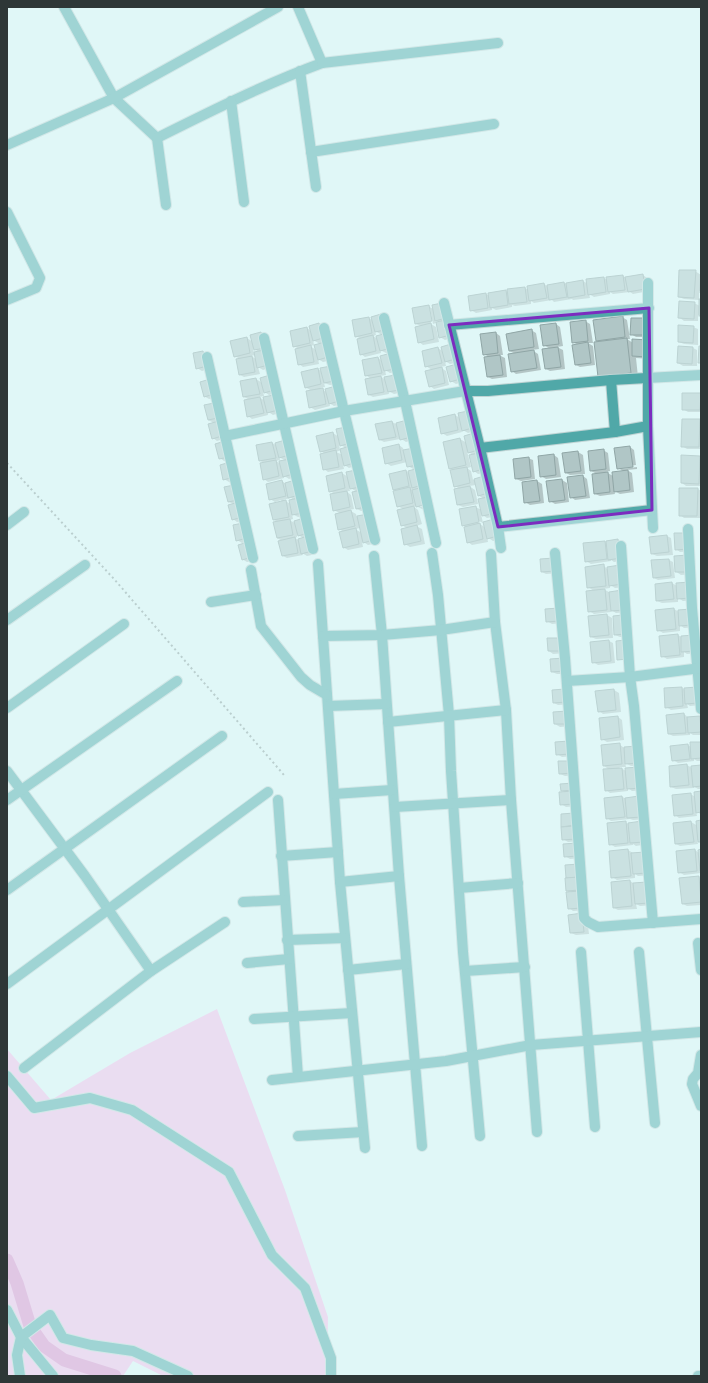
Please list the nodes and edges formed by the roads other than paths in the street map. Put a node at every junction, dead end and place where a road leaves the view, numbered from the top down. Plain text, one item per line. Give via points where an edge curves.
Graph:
1 (64, 7) edge
2 (278, 7) edge
3 (298, 7) edge
4 (498, 43) dead end
5 (322, 63) junction
6 (300, 71) junction
7 (114, 98) junction
8 (231, 101) junction
9 (494, 124) dead end
10 (157, 138) junction
11 (7, 145) edge
12 (311, 152) junction
13 (316, 187) dead end
14 (244, 202) dead end
15 (166, 205) dead end
16 (7, 212) edge
17 (648, 283) dead end
18 (7, 300) edge
19 (444, 302) dead end
20 (649, 308) junction
21 (384, 318) dead end
22 (449, 325) junction
23 (324, 328) dead end
24 (264, 338) dead end
25 (207, 357) dead end
26 (701, 375) edge
27 (649, 378) junction
28 (611, 380) junction
29 (465, 391) junction
30 (405, 401) junction
31 (344, 411) junction
32 (283, 424) junction
33 (648, 426) junction
34 (615, 432) junction
35 (225, 436) junction
36 (480, 448) junction
37 (652, 510) junction
38 (24, 512) dead end
39 (7, 525) edge
40 (498, 527) junction
41 (653, 528) dead end
42 (688, 529) dead end
43 (375, 540) dead end
44 (436, 543) dead end
45 (621, 546) dead end
46 (501, 548) dead end
47 (313, 549) dead end
48 (432, 553) dead end
49 (555, 553) dead end
50 (491, 554) dead end
51 (374, 556) dead end
52 (253, 558) dead end
53 (318, 564) dead end
54 (85, 565) dead end
55 (251, 570) dead end
56 (256, 595) junction
57 (211, 602) dead end
58 (7, 620) edge
59 (495, 622) junction
60 (124, 624) dead end
61 (440, 630) junction
62 (382, 635) junction
63 (323, 636) junction
64 (699, 668) edge
65 (630, 677) junction
66 (567, 680) junction
67 (177, 681) dead end
68 (327, 695) junction
69 (386, 704) junction
70 (328, 706) junction
71 (7, 708) edge
72 (506, 710) junction
73 (701, 710) edge
74 (449, 715) junction
75 (388, 722) junction
76 (222, 736) dead end
77 (7, 770) edge
78 (22, 790) junction
79 (392, 790) junction
80 (268, 792) dead end
81 (334, 794) junction
82 (7, 800) edge
83 (278, 800) dead end
84 (511, 800) junction
85 (453, 803) junction
86 (394, 807) junction
87 (64, 848) junction
88 (338, 852) junction
89 (281, 856) junction
90 (399, 876) junction
91 (340, 882) junction
92 (518, 883) junction
93 (459, 888) junction
94 (7, 890) edge
95 (284, 900) junction
96 (242, 902) dead end
97 (108, 910) junction
98 (701, 919) edge
99 (225, 922) dead end
100 (653, 923) junction
101 (345, 938) junction
102 (287, 940) junction
103 (698, 943) dead end
104 (581, 952) dead end
105 (639, 952) dead end
106 (289, 959) junction
107 (247, 963) dead end
108 (406, 964) junction
109 (525, 967) junction
110 (348, 970) junction
111 (701, 970) edge
112 (151, 971) junction
113 (465, 971) junction
114 (7, 984) edge
115 (352, 1013) junction
116 (293, 1017) junction
117 (254, 1019) dead end
118 (701, 1032) edge
119 (646, 1036) junction
120 (588, 1040) junction
121 (531, 1045) junction
122 (472, 1055) junction
123 (701, 1055) edge
124 (414, 1064) junction
125 (24, 1068) dead end
126 (357, 1070) junction
127 (700, 1073) edge
128 (7, 1076) edge
129 (298, 1077) junction
130 (272, 1080) dead end
131 (701, 1106) edge
132 (655, 1123) dead end
133 (595, 1127) dead end
134 (363, 1132) junction
135 (537, 1132) dead end
136 (298, 1136) dead end
137 (480, 1136) dead end
138 (422, 1146) dead end
139 (365, 1148) dead end
140 (7, 1310) edge
141 (21, 1337) junction
142 (20, 1376) edge
143 (53, 1376) edge
144 (188, 1376) edge
145 (331, 1376) edge
146 (698, 1376) edge
147 (701, 1376) edge

1 - 7 street
2 - 7 street
3 - 5 street
4 - 5 street
5 - 6 street
6 - 8 street
6 - 12 street
7 - 10 street
7 - 11 street
8 - 10 street
8 - 14 street
9 - 12 street
10 - 15 street
12 - 13 street
16 - 18 street via 40,278 36,288
17 - 20 street
19 - 22 street
20 - 22 street
20 - 27 street
21 - 30 street
22 - 29 street
23 - 31 street
24 - 32 street
25 - 35 street
26 - 27 street
27 - 28 street
27 - 33 street
28 - 29 street
28 - 34 street
29 - 30 street
29 - 36 street
30 - 31 street
30 - 44 street
31 - 32 street
31 - 43 street
32 - 35 street
32 - 47 street
33 - 34 street
33 - 37 street
34 - 36 street
35 - 52 street
36 - 40 street
37 - 40 street
37 - 41 street
38 - 39 street
40 - 46 street
42 - 64 street via 692,608
45 - 65 street
48 - 61 street
49 - 66 street
50 - 59 street
51 - 62 street
53 - 63 street
54 - 58 street
55 - 56 street
56 - 57 street
56 - 68 street via 261,626 301,677
59 - 61 street
59 - 72 street
60 - 71 street
61 - 62 street
61 - 74 street
62 - 63 street
62 - 69 street
63 - 68 street
64 - 65 street
64 - 73 street
65 - 66 street
65 - 100 street
66 - 100 street via 584,918 598,927
67 - 78 street
68 - 70 street
69 - 70 street
69 - 75 street
70 - 81 street
72 - 74 street
72 - 84 street
74 - 75 street
74 - 85 street
75 - 79 street
76 - 87 street
77 - 78 street
78 - 82 street
78 - 87 street
79 - 81 street
79 - 86 street
80 - 97 street
81 - 88 street
83 - 89 street
84 - 85 street
84 - 92 street
85 - 86 street
85 - 93 street
86 - 90 street
87 - 94 street
87 - 97 street
88 - 89 street
88 - 91 street
89 - 95 street
90 - 91 street
90 - 108 street
91 - 101 street
92 - 93 street
92 - 109 street
93 - 113 street
95 - 96 street
95 - 102 street
97 - 112 street
97 - 114 street
98 - 100 street
99 - 112 street
101 - 102 street
101 - 110 street
102 - 106 street
103 - 111 street
104 - 120 street
105 - 119 street
106 - 107 street
106 - 116 street
108 - 110 street
108 - 124 street
109 - 113 street
109 - 121 street
110 - 115 street
112 - 125 street
113 - 122 street
115 - 116 street
115 - 126 street
116 - 117 street
116 - 129 street
118 - 119 street
119 - 120 street
119 - 132 street
120 - 121 street
120 - 133 street
121 - 122 street
121 - 135 street
122 - 124 street
122 - 137 street
123 - 127 street
124 - 126 street
124 - 138 street
126 - 129 street
126 - 134 street
127 - 131 street via 693,1079 692,1084
128 - 145 street via 34,1108 90,1098 132,1110 229,1172 272,1255 305,1288 331,1358
129 - 130 street
134 - 136 street
134 - 139 street
140 - 141 street
141 - 142 street via 17,1355
141 - 143 street
141 - 144 street via 50,1315 63,1338 133,1351
146 - 147 street

